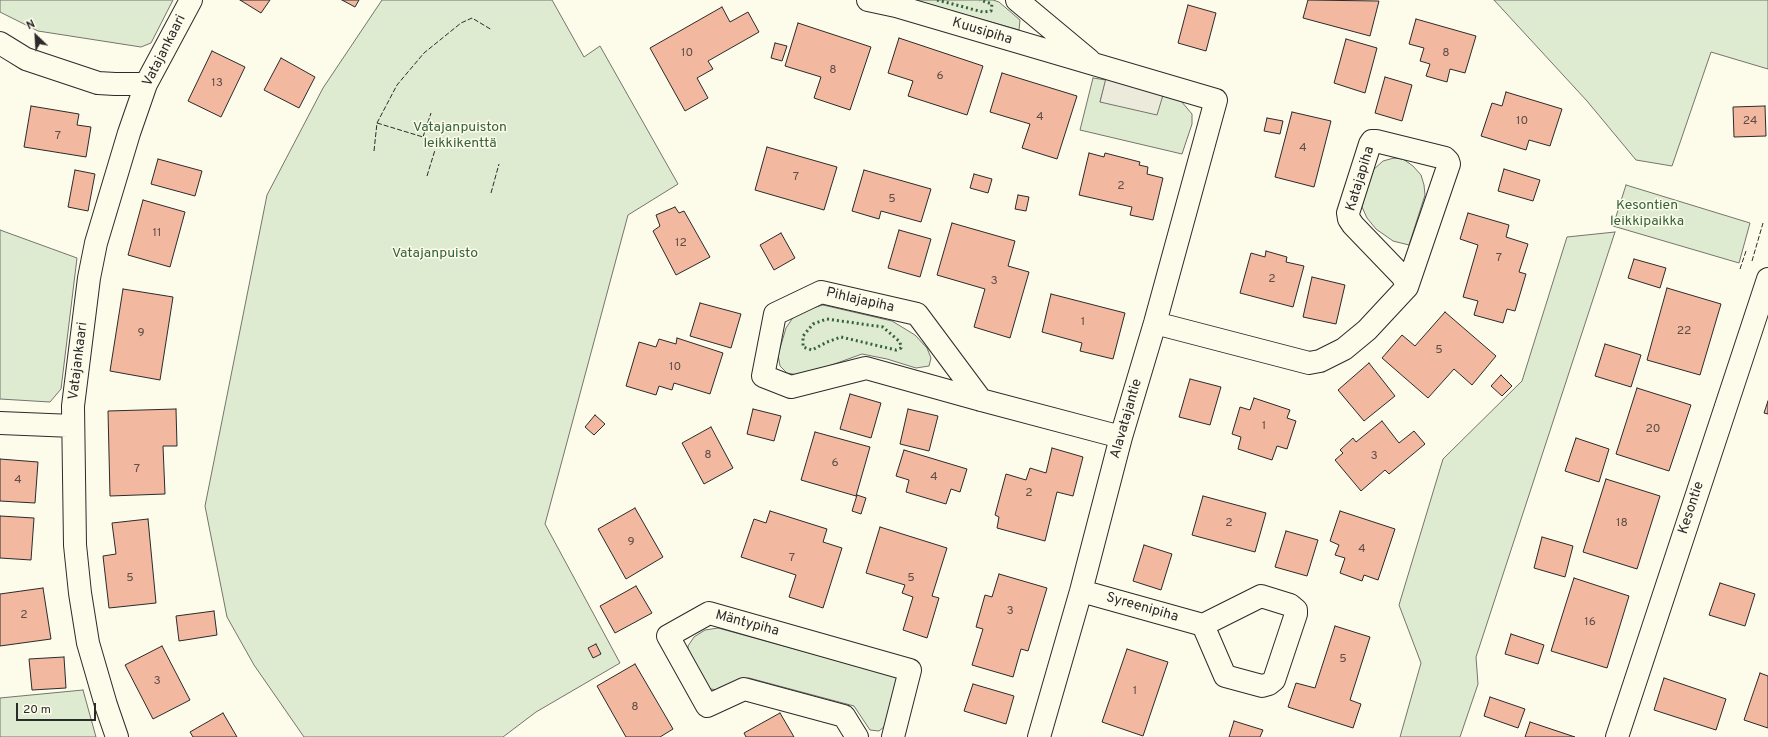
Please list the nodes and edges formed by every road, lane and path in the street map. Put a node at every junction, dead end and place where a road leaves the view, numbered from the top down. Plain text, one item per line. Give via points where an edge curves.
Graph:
1 (191, 0) edge
2 (868, 0) edge
3 (1017, 0) edge
4 (897, 3) edge
5 (0, 43) edge
6 (1096, 66) junction
7 (146, 84) junction
8 (1216, 100) joint
9 (1768, 279) edge
10 (1407, 287) junction
11 (1155, 324) junction
12 (981, 400) junction
13 (0, 423) edge
14 (73, 426) junction
15 (1121, 437) junction
16 (1081, 591) junction
17 (1203, 625) junction
18 (116, 737) edge
19 (857, 737) edge
20 (893, 737) edge
21 (1039, 737) edge
22 (1617, 737) edge

1 - 7 street, Vatajankaari
2 - 4 street, Kuusipiha
3 - 6 street, Kuusipiha
4 - 6 street, Kuusipiha
5 - 7 street via 26,59 98,82
6 - 8 street, Kuusipiha
7 - 14 street, Vatajankaari via 96,242 75,391
8 - 11 street, Alavatajantie
9 - 22 street, Kesontie
10 - 10 street, Katajapiha via 1448,161 1445,158 1372,141 1348,213 1349,219 1403,277
10 - 11 street, Katajapiha via 1344,349 1320,361 1309,362
11 - 15 street, Alavatajantie
12 - 12 street, Pihlajapiha via 866,368 791,387 763,376 775,314 821,292 917,314
12 - 15 street, Pihlajapiha
13 - 14 street
14 - 18 street, Vatajankaari via 75,545 80,593 88,643
15 - 16 street, Alavatajantie
16 - 17 street, Syreenipiha
16 - 21 street, Alavatajantie
17 - 17 street via 1261,596 1290,604 1296,610 1274,680 1262,686 1225,676
19 - 20 street, Mäntypiha via 844,716 744,689 707,706 668,636 709,613 910,670

